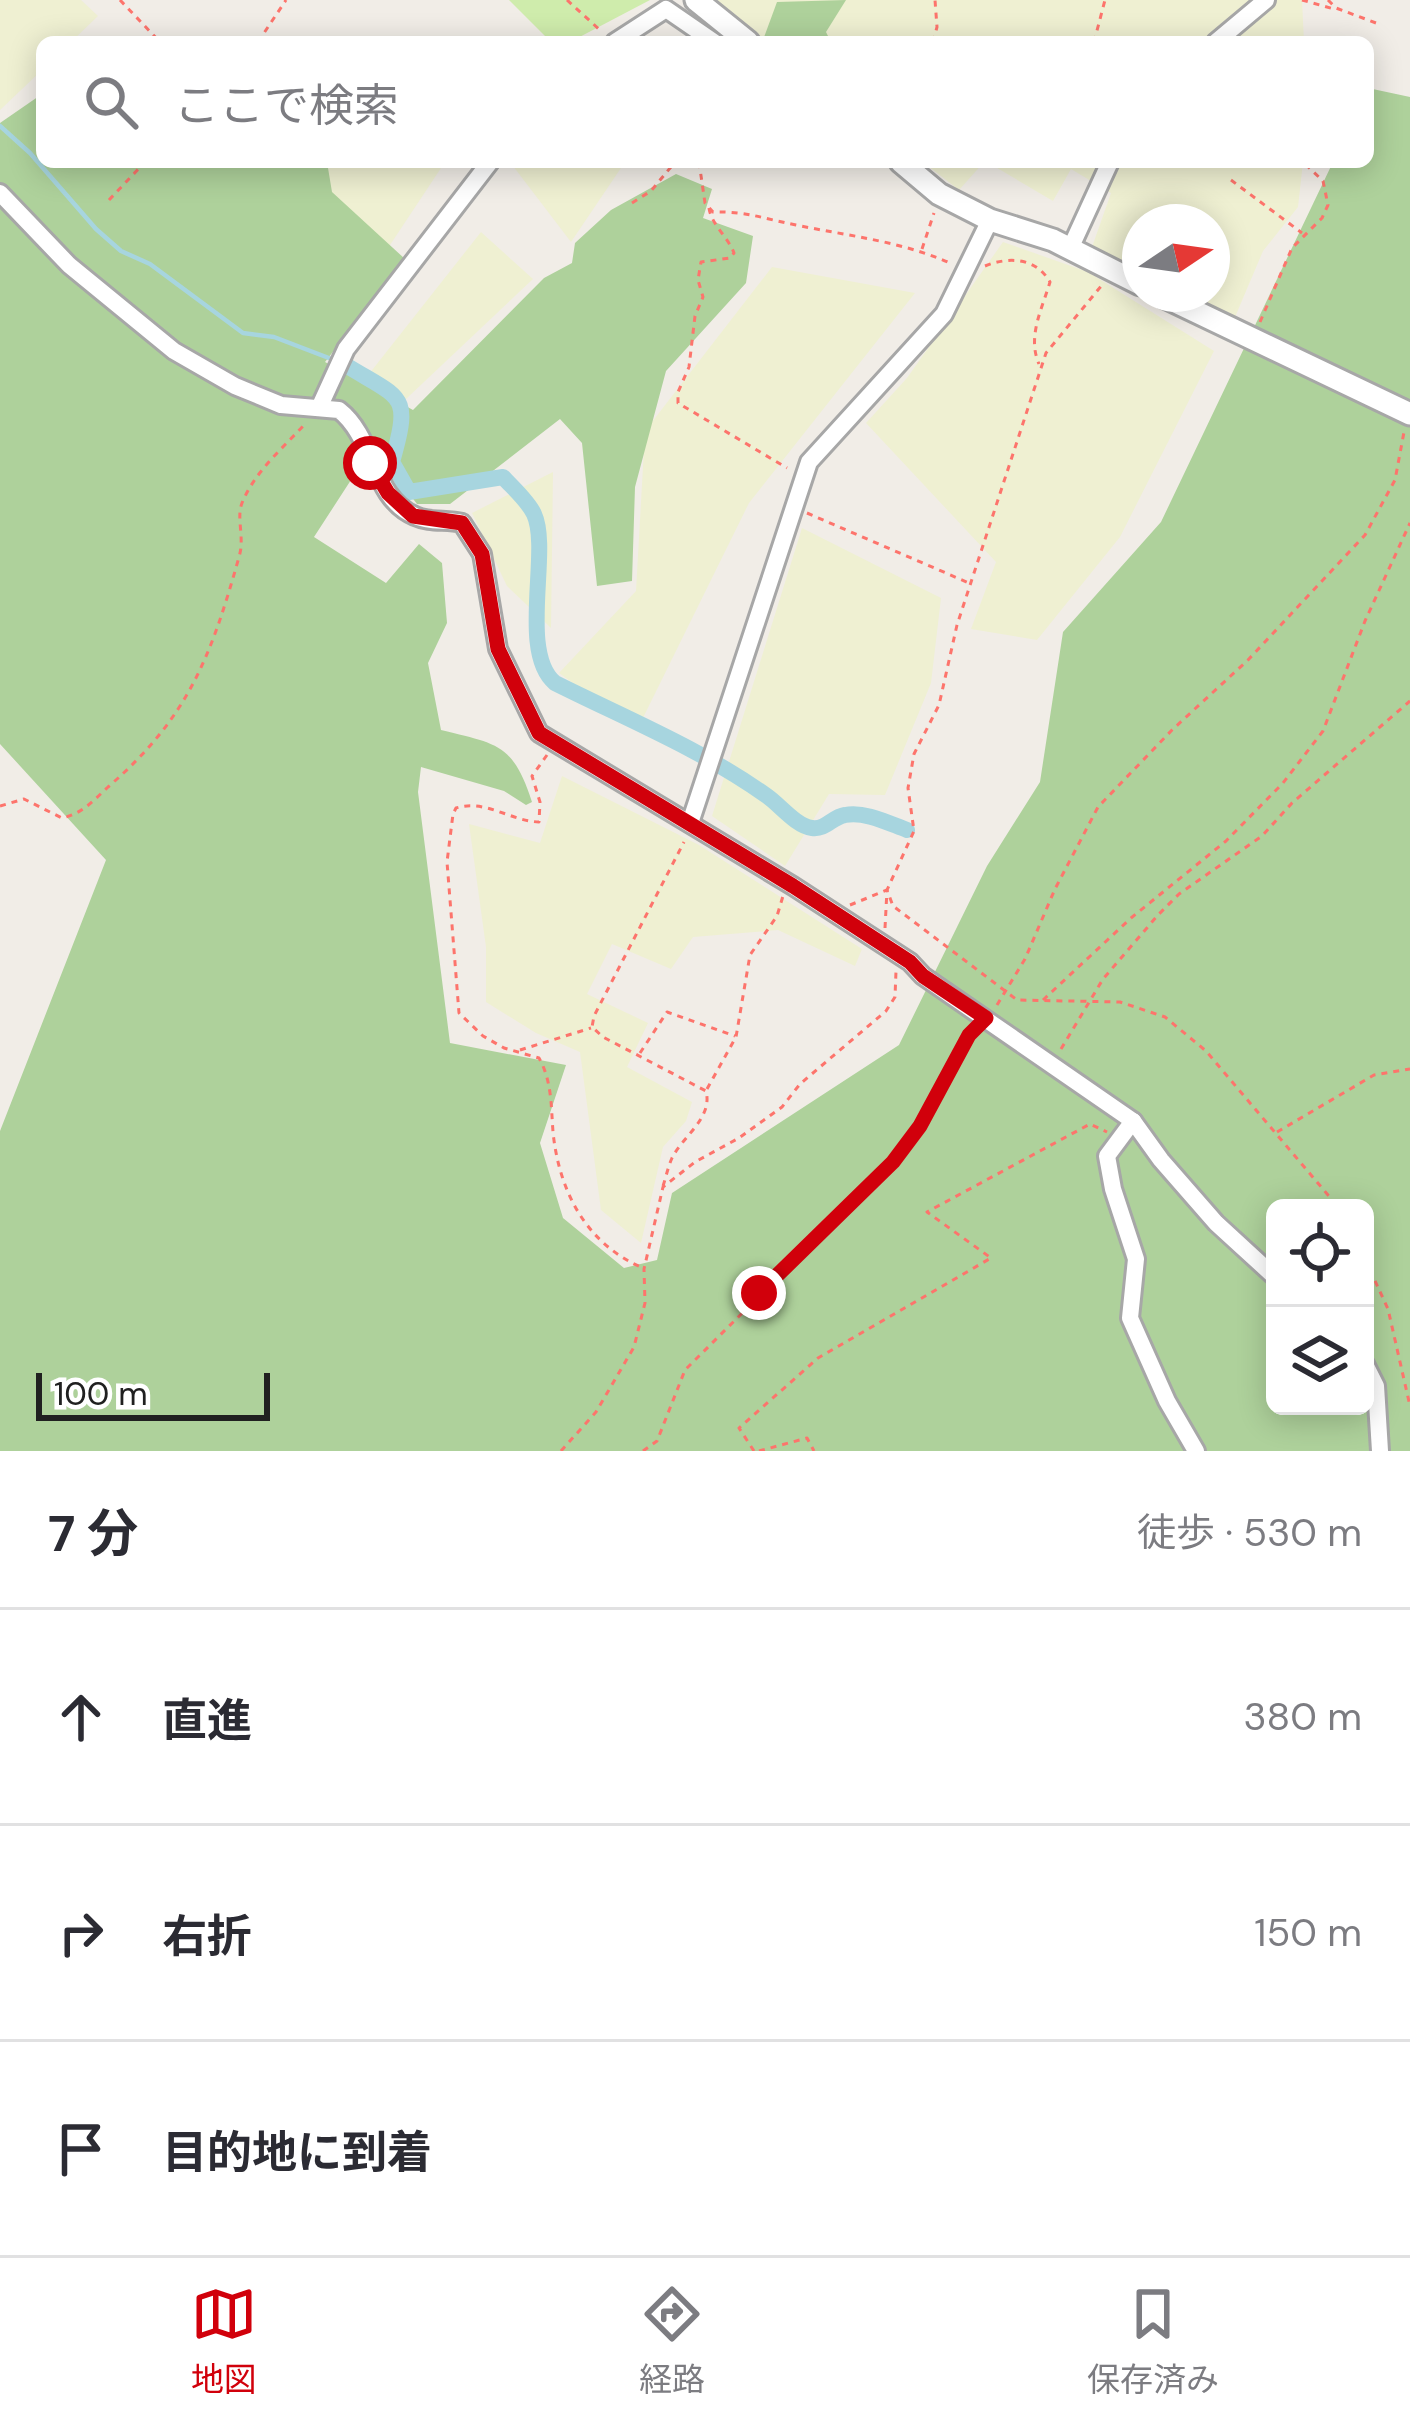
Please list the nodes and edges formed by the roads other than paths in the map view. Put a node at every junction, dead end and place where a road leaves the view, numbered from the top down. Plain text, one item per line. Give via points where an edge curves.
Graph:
1 (696, 0) edge
2 (1266, 0) edge
3 (613, 36) edge
4 (705, 36) edge
5 (741, 36) edge
6 (1223, 36) edge
7 (485, 168) edge
8 (909, 168) edge
9 (1107, 168) edge
10 (0, 193) edge
11 (990, 220) junction
12 (1070, 249) junction
13 (1122, 274) edge
14 (1196, 312) edge
15 (319, 408) junction
16 (1408, 414) edge
17 (691, 824) junction
18 (1133, 1121) junction
19 (1266, 1269) edge
20 (1374, 1382) edge
21 (1196, 1451) edge
22 (1380, 1451) edge

1 - 5 street
2 - 6 street
3 - 4 street via 665,9
7 - 15 street via 346,349
8 - 11 street
9 - 12 street
10 - 15 street via 69,265 174,352 281,405
11 - 12 street
11 - 17 street via 944,314 819,448 804,478
12 - 13 street
14 - 16 street
15 - 17 street via 355,422 370,463 403,509 462,523 474,537 508,674 539,733
17 - 18 street via 887,948
18 - 19 street via 1216,1223
18 - 21 street via 1107,1156 1136,1259 1130,1318
20 - 22 street

